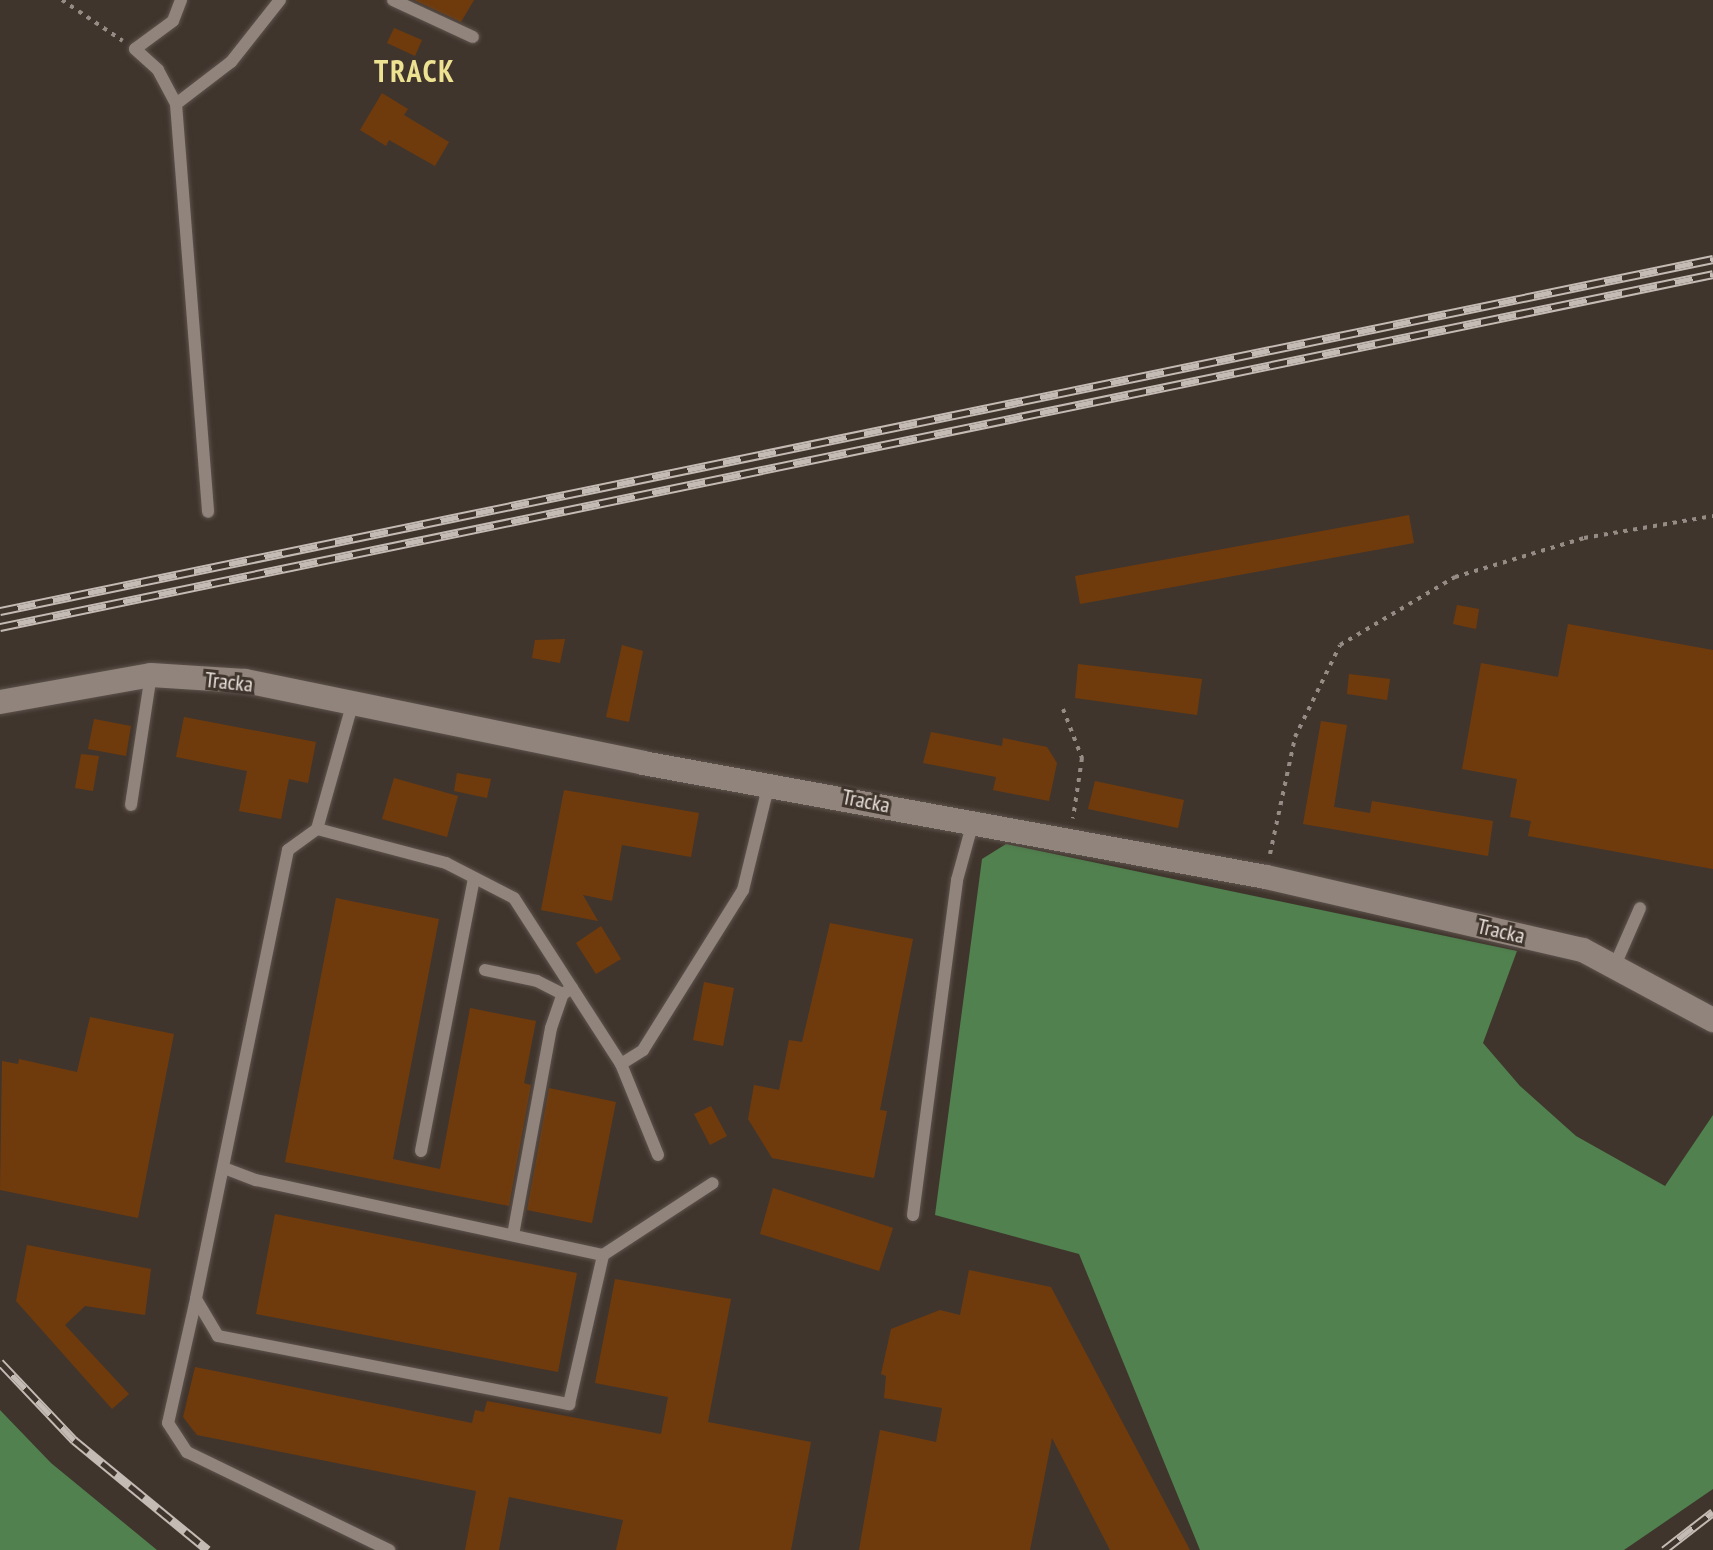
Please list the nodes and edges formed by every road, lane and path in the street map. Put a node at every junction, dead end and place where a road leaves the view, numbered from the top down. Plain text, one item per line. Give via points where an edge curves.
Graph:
1 (62, 0) edge
2 (181, 0) edge
3 (280, 0) edge
4 (393, 0) edge
5 (473, 37) dead end
6 (135, 49) junction
7 (176, 104) junction
8 (208, 512) dead end
9 (1713, 516) edge
10 (151, 675) junction
11 (0, 702) edge
12 (353, 702) junction
13 (1063, 709) dead end
14 (769, 783) junction
15 (131, 805) dead end
16 (973, 822) junction
17 (317, 829) junction
18 (1070, 839) junction
19 (1266, 877) junction
20 (474, 879) junction
21 (1640, 908) dead end
22 (1615, 965) junction
23 (485, 970) dead end
24 (568, 991) junction
25 (1713, 1020) edge
26 (621, 1064) junction
27 (421, 1151) dead end
28 (658, 1155) dead end
29 (224, 1168) junction
30 (713, 1183) dead end
31 (913, 1215) dead end
32 (513, 1235) junction
33 (603, 1255) junction
34 (196, 1299) junction
35 (389, 1550) edge

1 - 6 path
2 - 6 lane via 173,21
3 - 7 lane via 231,62
4 - 5 lane
6 - 7 lane via 158,70
7 - 8 lane
9 - 19 path via 1584,538 1455,577 1340,645 1295,737
10 - 11 street, Tracka
10 - 12 street, Tracka via 245,681
10 - 15 lane
12 - 14 street, Tracka via 643,763
12 - 17 lane
13 - 18 path via 1082,758
14 - 16 street, Tracka
14 - 26 lane via 743,890 643,1050
16 - 18 street, Tracka
16 - 31 lane via 957,880
17 - 20 lane via 446,863
17 - 29 lane via 288,850
18 - 19 street, Tracka
19 - 22 street, Tracka via 1583,950
20 - 24 lane via 514,898
20 - 27 lane
21 - 22 lane
22 - 25 street, Tracka
23 - 24 lane
24 - 26 lane
24 - 32 lane via 551,1028
26 - 28 lane
29 - 32 lane via 256,1180
29 - 34 lane
30 - 33 lane
32 - 33 lane
33 - 34 lane via 569,1404 218,1336
34 - 35 lane via 168,1423 187,1452

